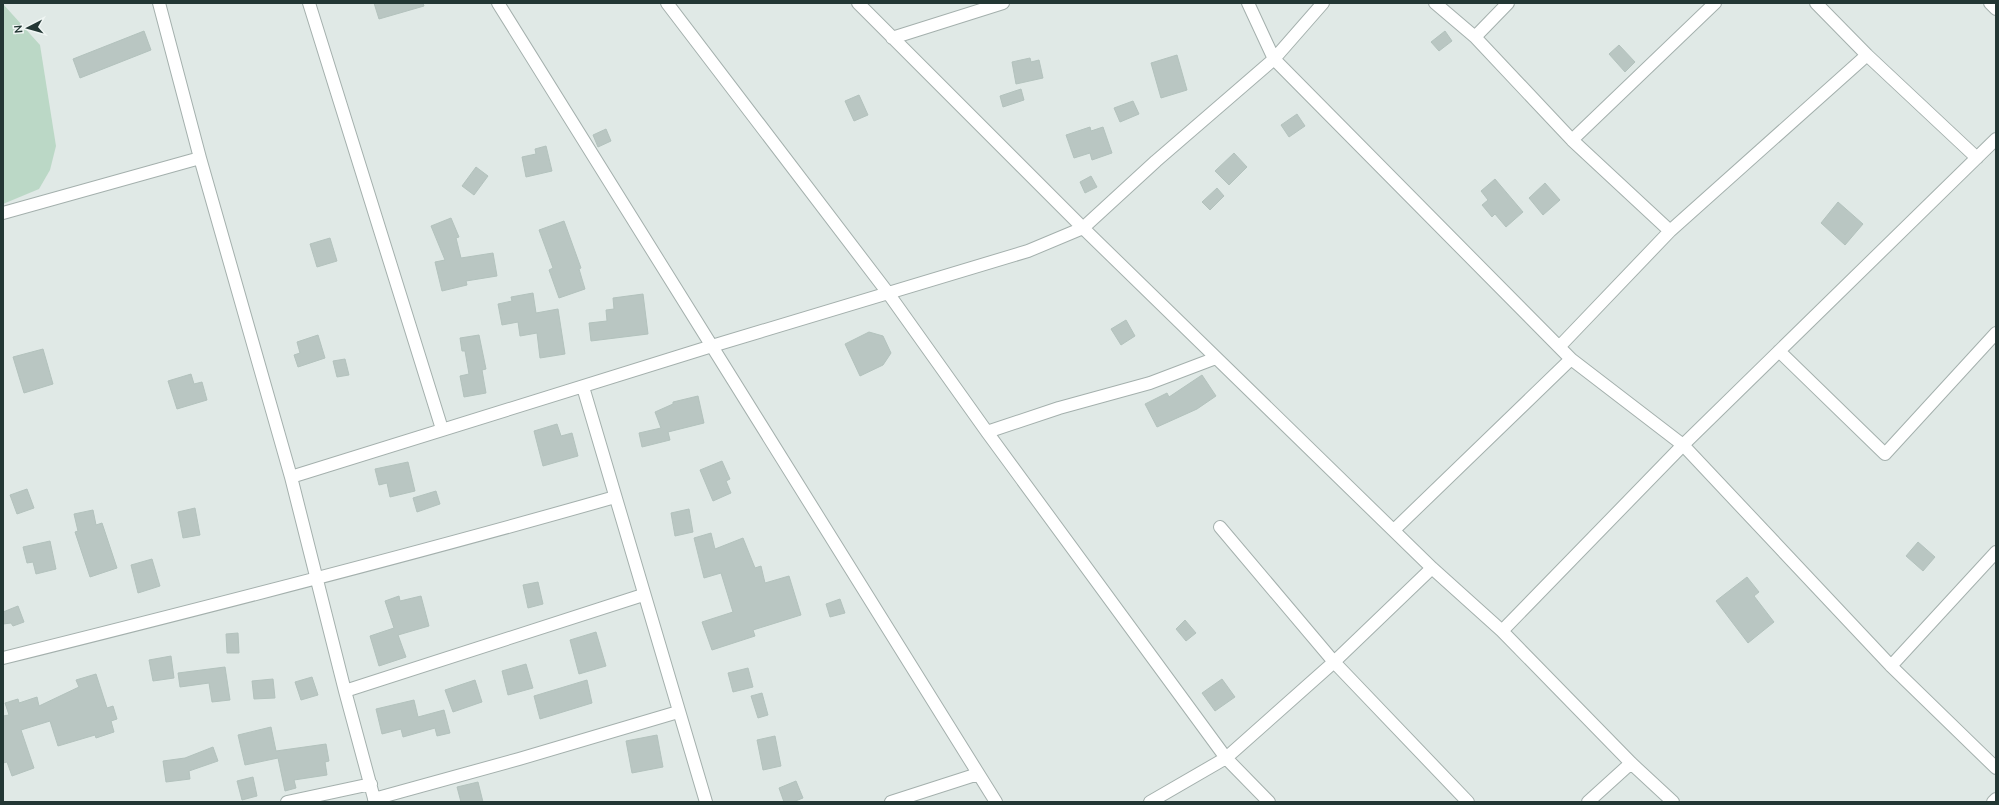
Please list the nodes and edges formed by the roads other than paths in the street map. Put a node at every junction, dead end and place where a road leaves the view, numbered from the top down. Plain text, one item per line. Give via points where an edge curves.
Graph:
1 (159, 3) edge
2 (309, 3) edge
3 (498, 3) edge
4 (667, 3) edge
5 (858, 3) edge
6 (1003, 3) edge
7 (1248, 3) edge
8 (1323, 3) edge
9 (1435, 3) edge
10 (1508, 3) edge
11 (1715, 3) edge
12 (1816, 3) edge
13 (1990, 3) edge
14 (1996, 9) edge
15 (1475, 37) junction
16 (892, 38) junction
17 (1867, 55) junction
18 (1274, 59) junction
19 (1996, 139) edge
20 (1572, 140) junction
21 (200, 158) junction
22 (1977, 158) junction
23 (3, 213) edge
24 (1083, 228) junction
25 (1670, 231) junction
26 (888, 293) junction
27 (1996, 333) edge
28 (712, 346) junction
29 (1559, 347) junction
30 (1779, 351) junction
31 (1216, 358) junction
32 (1571, 359) junction
33 (583, 387) junction
34 (442, 429) junction
35 (987, 432) junction
36 (1683, 445) junction
37 (291, 477) junction
38 (615, 497) junction
39 (1220, 527) dead end
40 (1394, 530) junction
41 (1996, 552) edge
42 (1432, 568) junction
43 (316, 578) junction
44 (643, 595) junction
45 (1502, 631) junction
46 (3, 658) edge
47 (1334, 662) junction
48 (1891, 666) junction
49 (345, 691) junction
50 (678, 712) junction
51 (1226, 758) junction
52 (1631, 763) junction
53 (1996, 768) edge
54 (978, 774) junction
55 (371, 784) junction
56 (1996, 799) edge
57 (375, 801) edge
58 (287, 802) edge
59 (706, 802) edge
60 (891, 802) edge
61 (996, 802) edge
62 (1150, 802) edge
63 (1269, 802) edge
64 (1468, 802) edge
65 (1588, 802) edge
66 (1673, 802) edge
67 (1993, 802) edge

1 - 21 street
2 - 34 street
3 - 28 street
4 - 26 street
5 - 16 street
6 - 16 street
7 - 18 street
8 - 18 street
9 - 15 street
10 - 15 street
11 - 20 street
12 - 17 street
13 - 14 street
15 - 20 street
16 - 24 street
17 - 22 street
17 - 25 street
18 - 24 street
18 - 29 street
19 - 22 street
20 - 25 street
21 - 23 street
21 - 37 street
22 - 30 street
24 - 26 street via 1028,251
24 - 31 street
25 - 29 street
26 - 28 street
26 - 35 street
27 - 30 street via 1885,454
28 - 33 street
28 - 54 street
29 - 32 street
30 - 36 street
31 - 35 street via 1150,382
31 - 40 street
32 - 36 street
32 - 40 street
33 - 34 street
33 - 38 street
34 - 37 street
35 - 51 street
36 - 45 street
36 - 48 street
37 - 43 street
38 - 43 street
38 - 44 street
39 - 47 street
40 - 42 street
41 - 48 street
42 - 45 street
42 - 47 street
43 - 46 street
43 - 49 street
44 - 49 street
44 - 50 street
45 - 52 street
47 - 51 street
47 - 64 street
48 - 53 street
49 - 55 street
50 - 57 street
50 - 59 street
51 - 62 street
51 - 63 street
52 - 65 street
52 - 66 street
54 - 60 street
54 - 61 street
55 - 57 street
55 - 58 street
56 - 67 street

